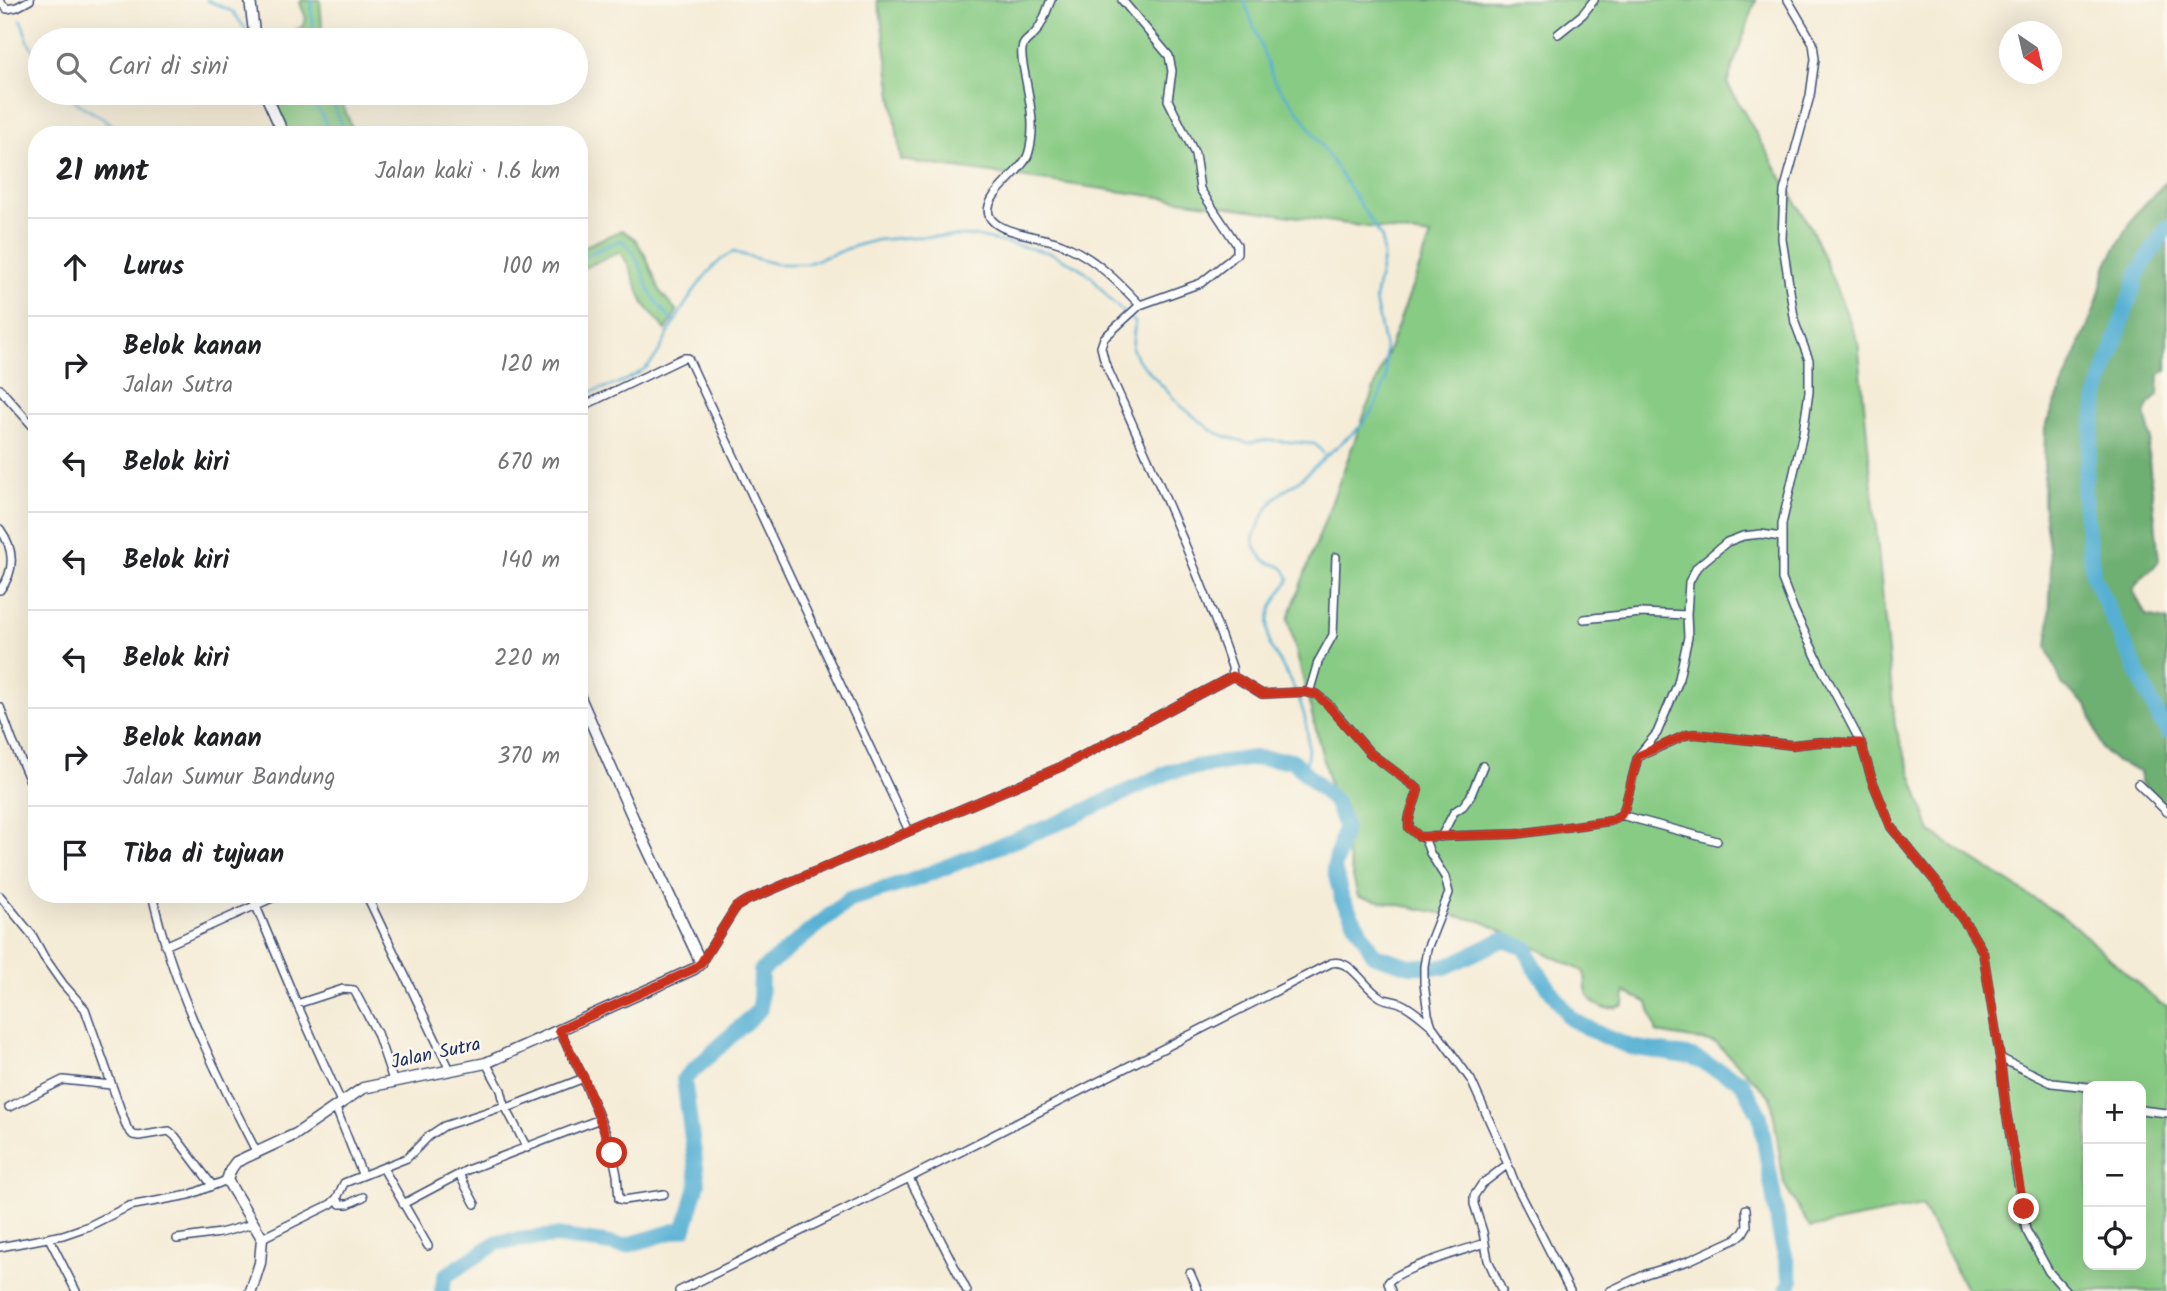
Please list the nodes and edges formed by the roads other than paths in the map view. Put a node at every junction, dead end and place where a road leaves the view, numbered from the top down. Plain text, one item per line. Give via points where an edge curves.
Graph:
1 (30, 0) edge
2 (250, 0) edge
3 (1051, 0) edge
4 (1122, 0) edge
5 (1594, 0) edge
6 (1788, 0) edge
7 (0, 2) edge
8 (254, 28) edge
9 (1558, 34) dead end
10 (270, 105) edge
11 (280, 126) edge
12 (1140, 305) junction
13 (1, 390) edge
14 (0, 403) edge
15 (588, 404) edge
16 (28, 421) edge
17 (0, 529) edge
18 (1781, 537) junction
19 (1336, 556) dead end
20 (0, 590) edge
21 (1687, 615) junction
22 (1584, 619) dead end
23 (1233, 676) junction
24 (1307, 693) junction
25 (0, 707) edge
26 (588, 715) edge
27 (1861, 743) junction
28 (1638, 756) junction
29 (1483, 766) dead end
30 (28, 776) edge
31 (2138, 784) dead end
32 (2167, 812) edge
33 (1621, 815) junction
34 (909, 831) junction
35 (1424, 837) junction
36 (1441, 837) junction
37 (1717, 841) dead end
38 (0, 896) edge
39 (154, 903) edge
40 (255, 903) edge
41 (262, 903) edge
42 (370, 903) edge
43 (256, 906) junction
44 (165, 946) junction
45 (701, 963) junction
46 (297, 1004) junction
47 (1432, 1026) junction
48 (559, 1030) junction
49 (2000, 1058) junction
50 (486, 1063) junction
51 (450, 1070) junction
52 (584, 1078) junction
53 (393, 1080) junction
54 (111, 1085) junction
55 (2083, 1086) edge
56 (338, 1104) junction
57 (9, 1107) dead end
58 (506, 1107) junction
59 (2146, 1111) edge
60 (2167, 1113) edge
61 (600, 1119) junction
62 (527, 1148) junction
63 (256, 1151) junction
64 (1507, 1164) junction
65 (383, 1168) junction
66 (362, 1174) junction
67 (459, 1174) junction
68 (909, 1178) junction
69 (227, 1180) junction
70 (212, 1185) junction
71 (664, 1194) dead end
72 (363, 1197) dead end
73 (337, 1198) junction
74 (403, 1204) junction
75 (475, 1204) dead end
76 (1746, 1209) dead end
77 (253, 1223) junction
78 (48, 1238) junction
79 (262, 1238) junction
80 (177, 1239) dead end
81 (1485, 1242) junction
82 (428, 1246) dead end
83 (0, 1247) edge
84 (1190, 1273) dead end
85 (76, 1291) edge
86 (251, 1291) edge
87 (679, 1291) edge
88 (967, 1291) edge
89 (1198, 1291) edge
90 (1391, 1291) edge
91 (1502, 1291) edge
92 (1570, 1291) edge
93 (1610, 1291) edge
94 (2066, 1291) edge

1 - 7 street via 11,9
2 - 8 street
3 - 12 street via 1021,51 1032,119 1028,154 991,198 988,212 999,226 1064,244 1085,255
4 - 12 street via 1169,56 1168,100 1195,154 1200,189 1237,245 1237,253 1200,283
5 - 9 street
6 - 18 street via 1813,43 1815,60 1784,191 1782,239 1796,323 1809,360 1809,393
10 - 11 street
12 - 23 street via 1104,338 1105,363 1183,537
13 - 14 street
13 - 16 street
15 - 34 street via 688,358
17 - 20 street via 12,555 10,573
18 - 21 street via 1743,536 1712,553 1689,582
18 - 27 street via 1782,579 1788,595
19 - 24 street via 1333,635
21 - 22 street via 1641,613
21 - 28 street via 1688,637 1678,683 1657,733
23 - 24 street via 1262,694
23 - 34 street via 1065,765
24 - 35 street via 1316,694 1370,753 1418,789 1409,828
25 - 30 street
26 - 45 street
27 - 28 street via 1792,745 1695,734
27 - 49 street via 1891,827 1941,888 1983,952
28 - 33 street
29 - 36 street via 1470,797 1454,812
31 - 32 street
33 - 36 street via 1610,821 1516,834
33 - 37 street
34 - 45 street via 736,907
35 - 36 street
35 - 47 street via 1449,893 1424,966
38 - 54 street via 85,1009
39 - 44 street
40 - 43 street
41 - 43 street
42 - 51 street
43 - 44 street
43 - 46 street
44 - 63 street via 209,1058
45 - 48 street, Jalan Sutra
46 - 53 street via 343,989 354,990 377,1033
46 - 56 street
47 - 64 street via 1471,1080
47 - 68 street via 1408,1007 1373,993 1346,964 1337,961
48 - 50 street, Jalan Sutra
48 - 52 street
49 - 55 street via 2052,1083
49 - 94 street via 2026,1230 2049,1272
50 - 51 street, Jalan Sutra
50 - 58 street
51 - 53 street, Jalan Sutra
52 - 58 street
52 - 61 street
53 - 56 street, Jalan Sutra via 363,1088
54 - 57 street via 63,1080
54 - 70 street via 133,1135 169,1131
56 - 63 street, Jalan Sutra via 296,1134
56 - 66 street
58 - 62 street
58 - 65 street via 444,1126 407,1158
59 - 60 street
61 - 62 street
61 - 71 street via 611,1146 619,1199
62 - 67 street
63 - 69 street, Jalan Sutra via 236,1162
64 - 81 street via 1474,1196
64 - 92 street
65 - 66 street
65 - 74 street
66 - 73 street via 342,1185
67 - 74 street
67 - 75 street
68 - 87 street
68 - 88 street
69 - 70 street
69 - 77 street
70 - 78 street via 189,1195 129,1206 77,1231
72 - 73 street via 348,1204 340,1204
73 - 79 street
74 - 82 street
76 - 93 street via 1748,1226 1736,1239
77 - 79 street
77 - 80 street
78 - 83 street
78 - 85 street
79 - 86 street
81 - 90 street via 1390,1278
81 - 91 street
84 - 89 street

